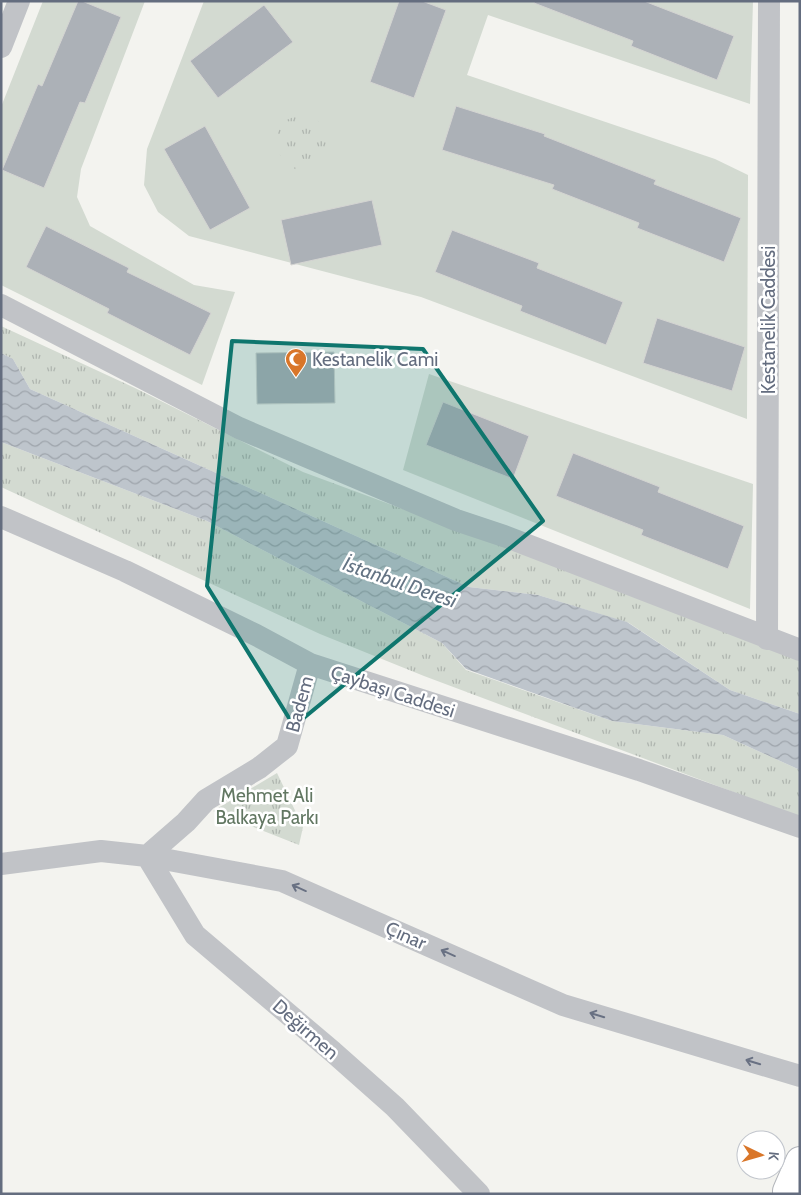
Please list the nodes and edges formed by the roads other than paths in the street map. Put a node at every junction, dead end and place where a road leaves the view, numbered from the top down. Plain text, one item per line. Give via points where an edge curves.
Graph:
1 (19, 1) edge
2 (769, 1) edge
3 (1, 47) edge
4 (1, 305) edge
5 (1, 517) edge
6 (767, 639) junction
7 (800, 650) edge
8 (310, 664) junction
9 (800, 827) edge
10 (147, 856) junction
11 (1, 864) edge
12 (800, 1076) edge
13 (800, 1161) edge
14 (791, 1185) edge
15 (479, 1194) edge

1 - 3 street
2 - 6 street, Kestanelik Caddesi
4 - 6 street via 239,428 456,520
5 - 8 street, Çaybaşı Caddesi via 125,571
6 - 7 street
8 - 9 street, Çaybaşı Caddesi via 638,770
8 - 10 street, Badem via 287,746 259,768 206,800
10 - 11 street, Çınar via 101,851
12 -> 10 street, Çınar via 563,1005 282,881
10 - 15 street, Değirmen via 195,935 395,1107
13 - 14 main road

